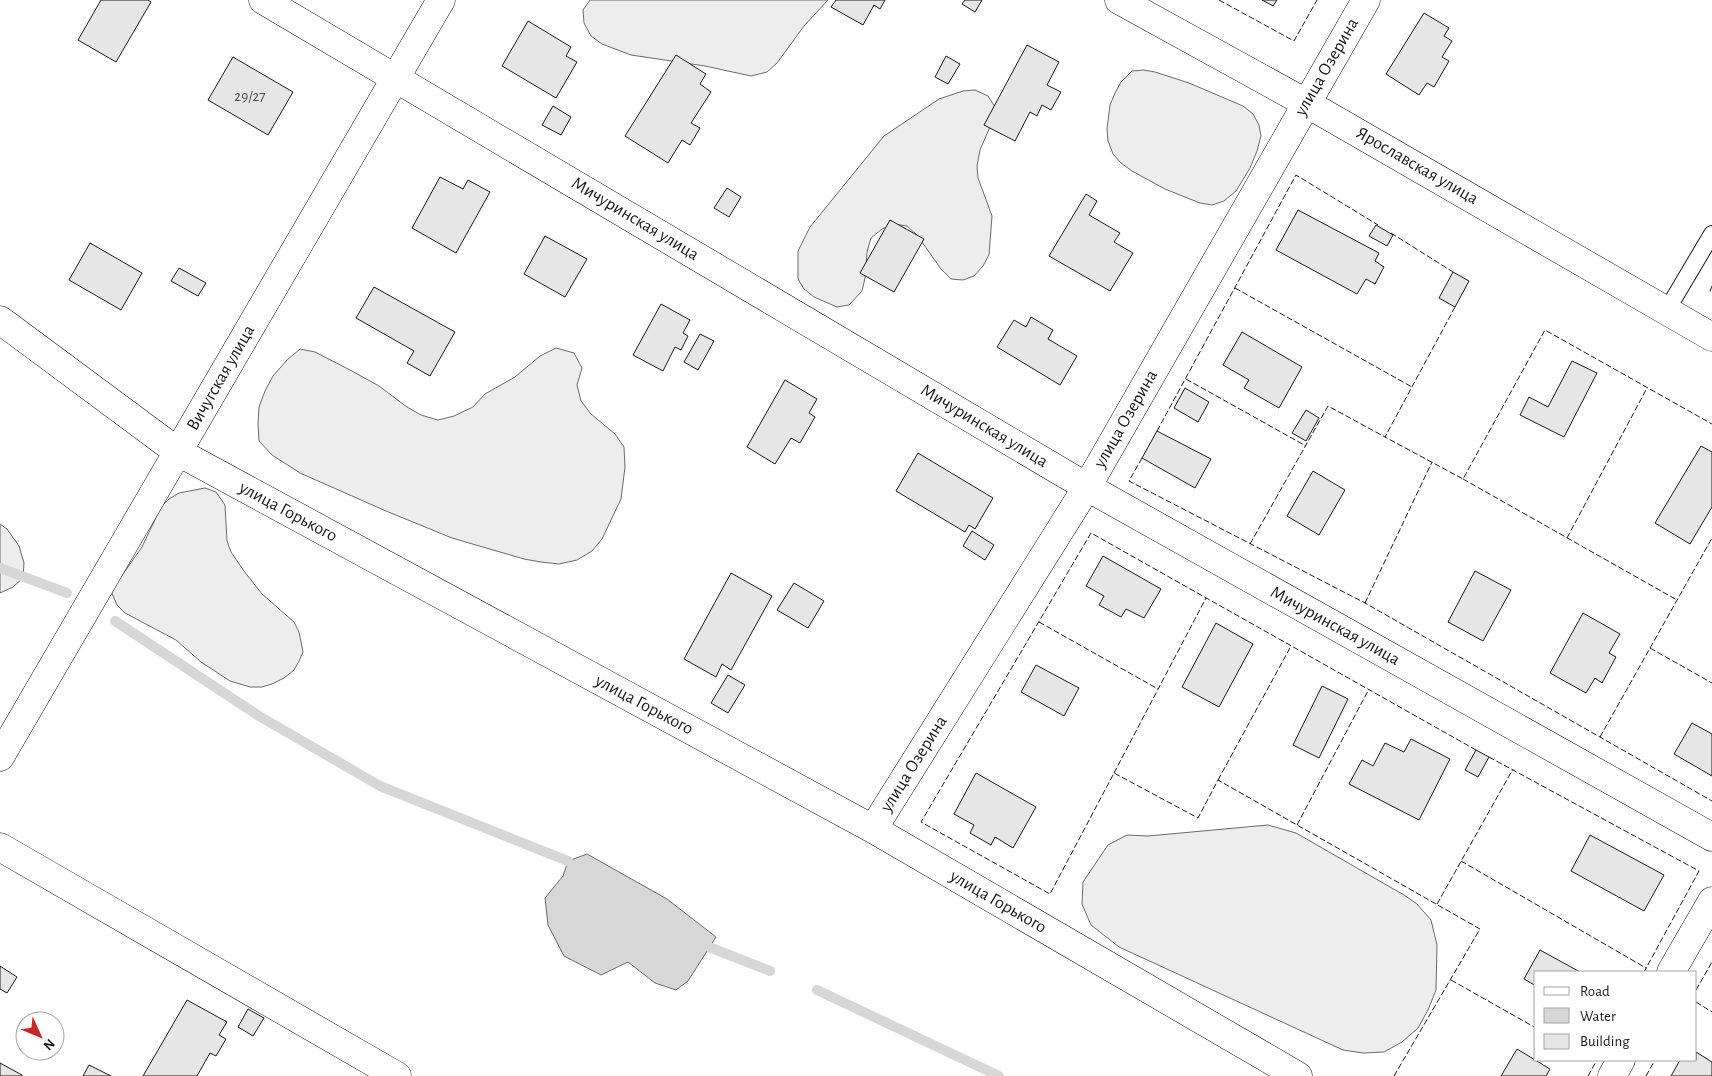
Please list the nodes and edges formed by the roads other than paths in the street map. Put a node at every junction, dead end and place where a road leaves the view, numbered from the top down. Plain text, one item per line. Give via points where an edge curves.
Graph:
1 (263, 0) edge
2 (441, 0) edge
3 (1119, 0) edge
4 (1366, 0) edge
5 (396, 78) junction
6 (1306, 103) junction
7 (1712, 234) edge
8 (1667, 310) junction
9 (0, 320) edge
10 (1712, 337) edge
11 (178, 452) junction
12 (1087, 487) junction
13 (0, 757) edge
14 (874, 829) junction
15 (1712, 837) edge
16 (0, 847) edge
17 (1712, 901) edge
18 (1672, 971) edge
19 (1620, 1061) edge
20 (397, 1076) edge
21 (1298, 1076) edge
22 (1612, 1076) edge

1 - 5 street, Мичуринская улица
2 - 5 street, Вичугская улица
3 - 6 street, Ярославская улица
4 - 6 street, улица Озерина
5 - 11 street, Вичугская улица
5 - 12 street, Мичуринская улица
6 - 8 street, Ярославская улица
6 - 12 street, улица Озерина
7 - 8 lane
8 - 10 street, Ярославская улица
9 - 11 street, улица Горького
11 - 13 street, Вичугская улица
11 - 14 street, улица Горького
12 - 14 street, улица Озерина
12 - 15 street, Мичуринская улица
14 - 21 street, улица Горького
16 - 20 street
17 - 18 street
19 - 22 street

